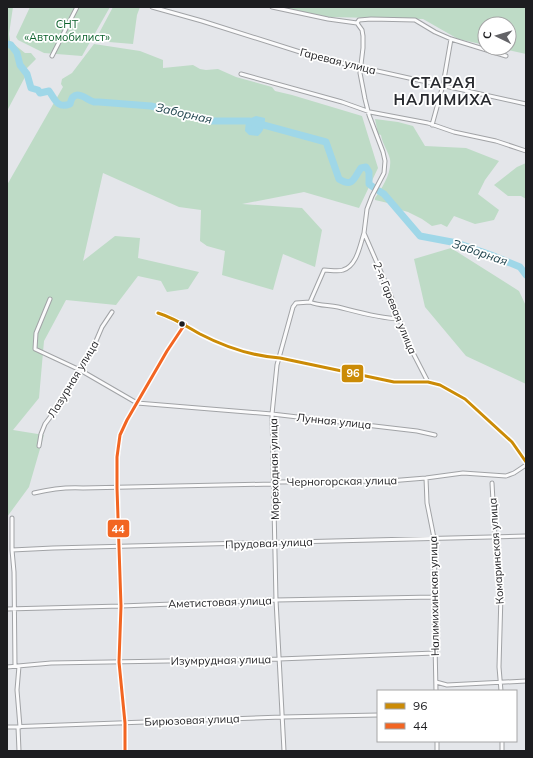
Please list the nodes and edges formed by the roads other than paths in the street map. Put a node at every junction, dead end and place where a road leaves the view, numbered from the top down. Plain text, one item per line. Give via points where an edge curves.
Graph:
1 (77, 7) edge
2 (152, 7) edge
3 (272, 7) edge
4 (357, 23) junction
5 (452, 39) junction
6 (477, 47) edge
7 (52, 56) dead end
8 (361, 67) junction
9 (241, 74) dead end
10 (442, 85) junction
11 (526, 104) edge
12 (368, 111) junction
13 (432, 125) junction
14 (526, 151) edge
15 (364, 233) junction
16 (50, 299) dead end
17 (310, 302) junction
18 (112, 312) dead end
19 (158, 314) dead end
20 (399, 318) junction
21 (184, 324) junction
22 (280, 358) junction
23 (80, 370) junction
24 (428, 382) junction
25 (137, 403) junction
26 (272, 414) junction
27 (435, 435) dead end
28 (39, 446) dead end
29 (526, 462) edge
30 (526, 465) edge
31 (426, 478) junction
32 (492, 483) dead end
33 (273, 484) junction
34 (117, 488) junction
35 (34, 493) dead end
36 (12, 518) dead end
37 (495, 536) junction
38 (526, 536) edge
39 (434, 538) junction
40 (276, 543) junction
41 (120, 547) junction
42 (12, 550) junction
43 (434, 597) junction
44 (276, 600) junction
45 (121, 606) junction
46 (7, 609) edge
47 (15, 609) junction
48 (435, 653) junction
49 (279, 659) junction
50 (119, 662) junction
51 (17, 666) junction
52 (7, 667) edge
53 (526, 681) edge
54 (436, 682) junction
55 (500, 683) junction
56 (436, 690) edge
57 (501, 690) edge
58 (377, 715) edge
59 (282, 717) junction
60 (125, 723) junction
61 (7, 727) edge
62 (19, 727) junction
63 (19, 751) edge
64 (125, 751) edge
65 (284, 751) edge

1 - 7 street
2 - 8 street, Гаревая улица via 312,56
3 - 4 street
4 - 5 street via 359,20 371,18 415,20
4 - 8 street via 363,36
5 - 6 street
5 - 10 street
8 - 10 street, Гаревая улица
8 - 12 street via 360,76
9 - 12 street
10 - 11 street, Гаревая улица
10 - 13 street
12 - 13 street
12 - 15 street via 385,165 369,204
13 - 14 street
15 - 17 street via 356,257 350,266 342,270 324,270
15 - 20 street, 2-я Гаревая улица
16 - 23 street via 36,332 35,349
17 - 20 street
17 - 22 street, Мореходная улица via 296,303 293,307
18 - 23 street, Лазурная улица
19 - 21 street
20 - 24 street, 2-я Гаревая улица via 412,352
21 - 22 street via 227,347
21 - 25 street
22 - 24 street via 394,382
22 - 26 street, Мореходная улица
23 - 25 street
23 - 28 street, Лазурная улица via 45,424
24 - 29 street via 440,385 464,399 512,442
25 - 26 street, Лунная улица
25 - 34 street via 120,435
26 - 27 street, Лунная улица
26 - 33 street, Мореходная улица
30 - 31 street, Черногорская улица via 506,476 463,473
31 - 33 street, Черногорская улица
31 - 39 street, Налимихинская улица via 427,503
32 - 37 street, Комаринская улица
33 - 34 street, Черногорская улица
33 - 40 street, Мореходная улица
34 - 35 street, Черногорская улица via 58,488
34 - 41 street
36 - 42 street
37 - 38 street, Прудовая улица
37 - 39 street, Прудовая улица
37 - 55 street, Комаринская улица via 501,594
39 - 40 street, Прудовая улица
39 - 43 street, Налимихинская улица
40 - 41 street, Прудовая улица
40 - 44 street, Мореходная улица
41 - 42 street, Прудовая улица
41 - 45 street
42 - 47 street
43 - 44 street, Аметистовая улица
43 - 48 street, Налимихинская улица
44 - 45 street, Аметистовая улица
44 - 49 street, Мореходная улица
45 - 47 street, Аметистовая улица
45 - 50 street
46 - 47 street, Аметистовая улица
47 - 51 street
48 - 49 street, Изумрудная улица
48 - 54 street, Налимихинская улица
49 - 50 street, Изумрудная улица
49 - 59 street, Мореходная улица
50 - 51 street, Изумрудная улица
50 - 60 street
51 - 52 street, Изумрудная улица
51 - 62 street
53 - 55 street
54 - 55 street
54 - 56 street, Налимихинская улица
55 - 57 street, Комаринская улица
58 - 59 street, Бирюзовая улица
59 - 60 street, Бирюзовая улица
59 - 65 street, Мореходная улица
60 - 62 street, Бирюзовая улица
60 - 64 street
61 - 62 street, Бирюзовая улица
62 - 63 street

